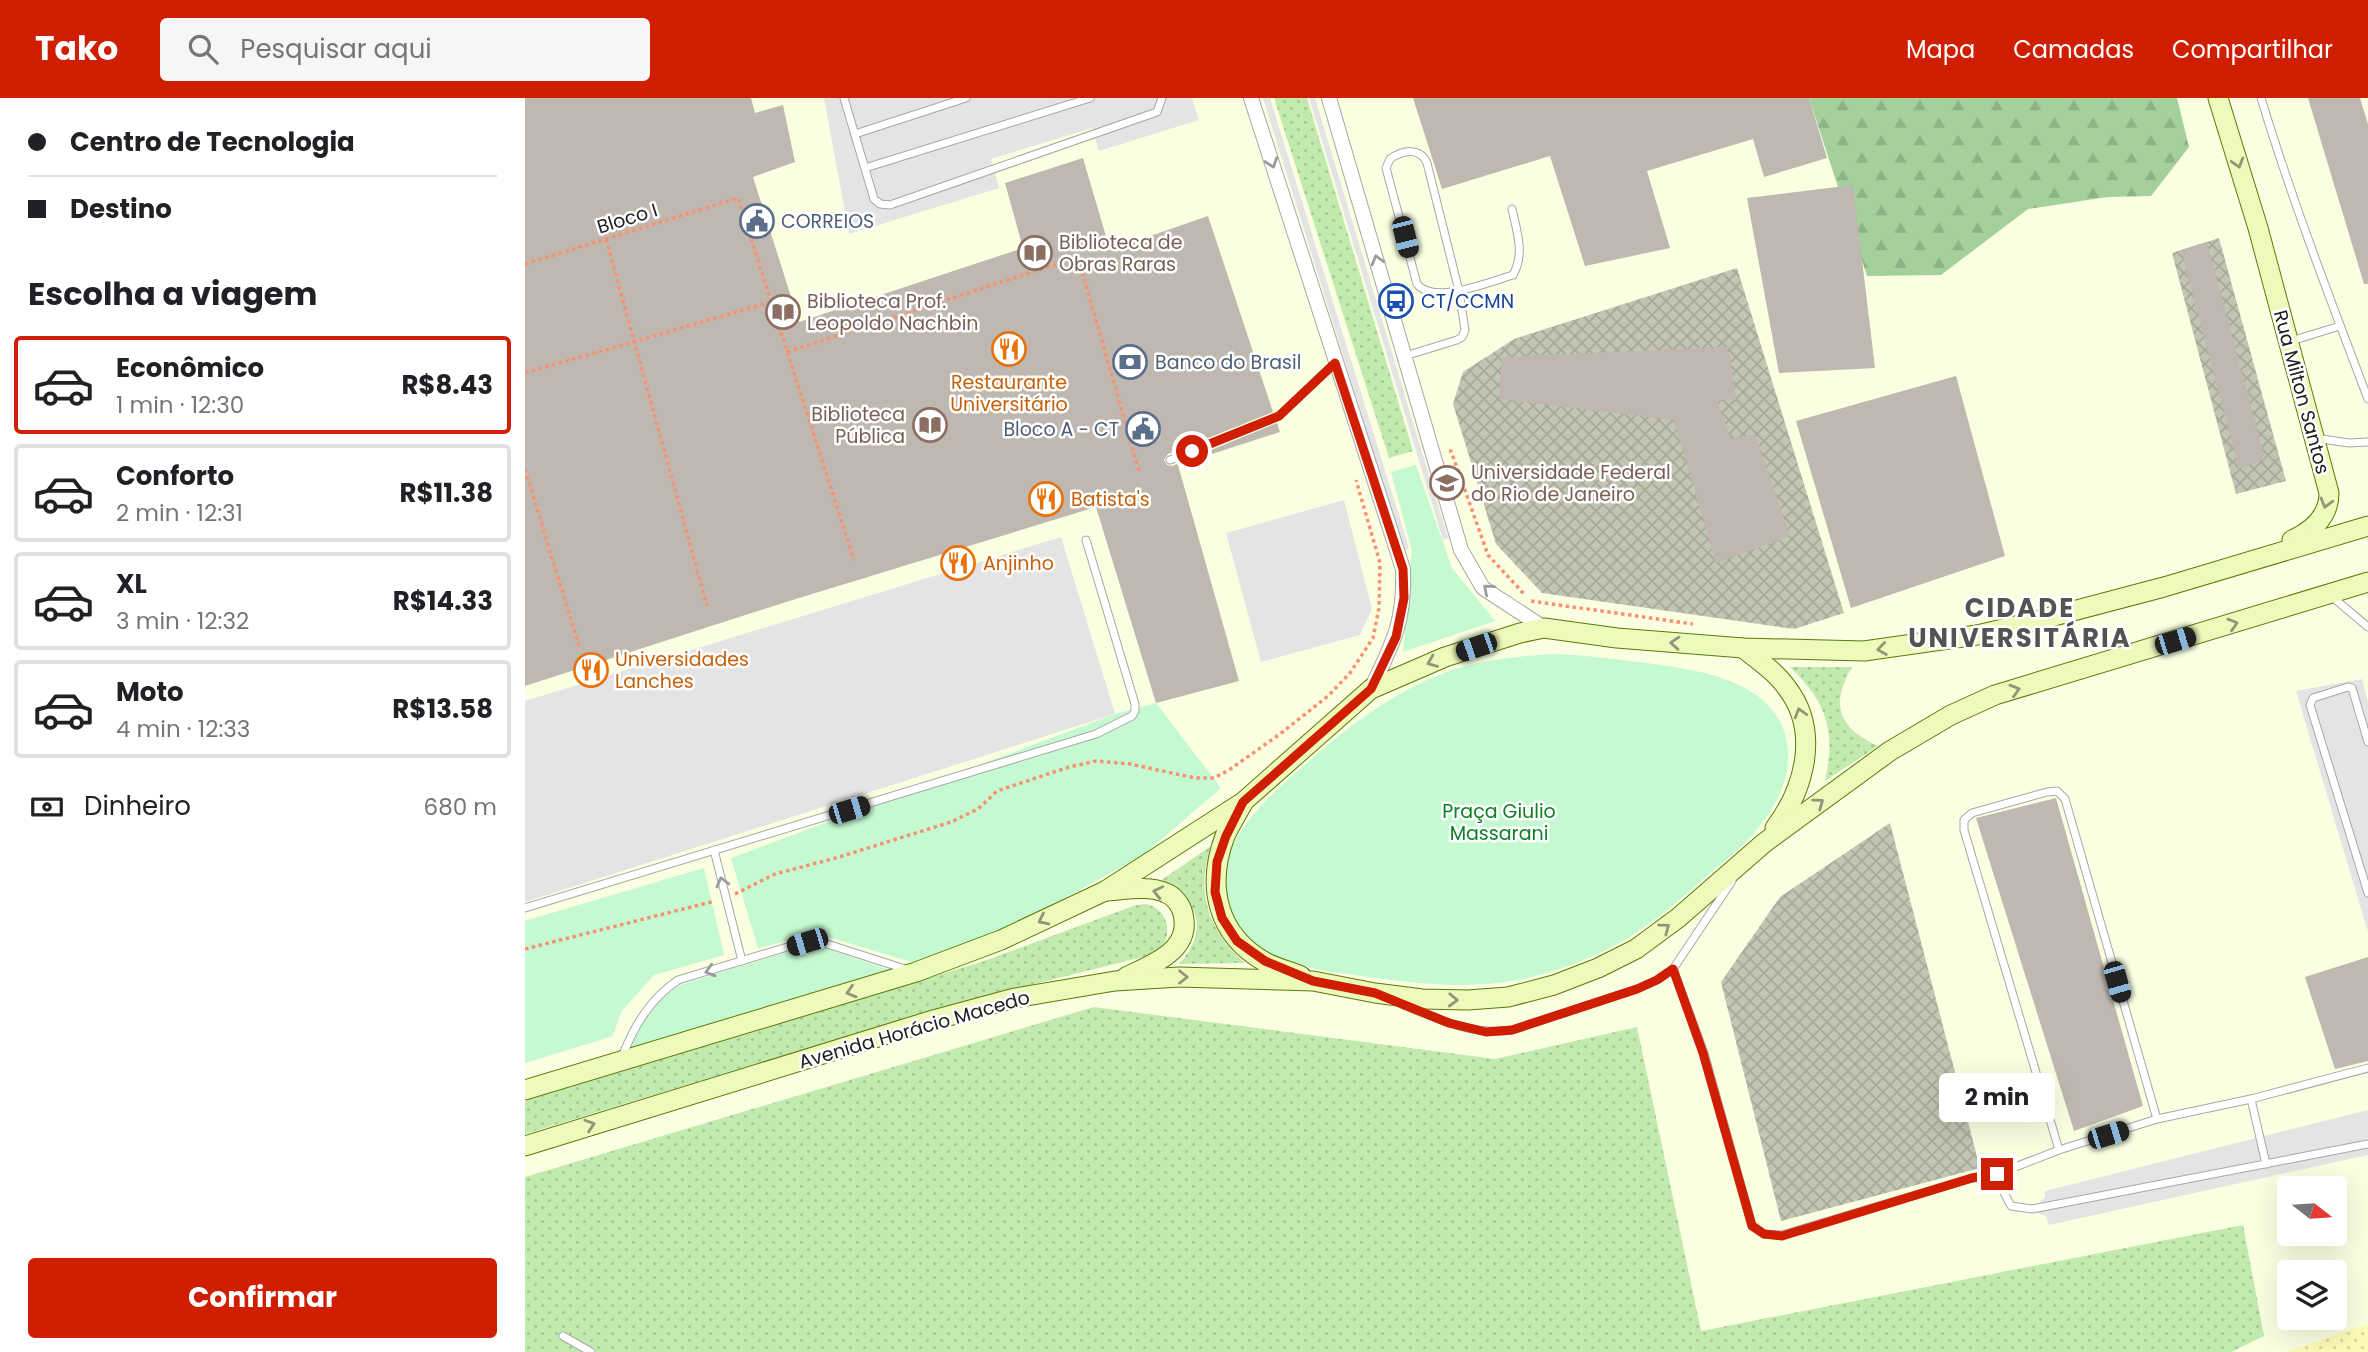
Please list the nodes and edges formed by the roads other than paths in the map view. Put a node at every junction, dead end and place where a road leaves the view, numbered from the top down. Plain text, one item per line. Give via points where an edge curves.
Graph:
1 (843, 98) edge
2 (966, 98) edge
3 (1090, 98) edge
4 (1162, 98) edge
5 (1251, 98) edge
6 (1329, 98) edge
7 (2218, 98) edge
8 (2261, 98) edge
9 (855, 134) junction
10 (865, 168) junction
11 (1512, 209) dead end
12 (1459, 291) junction
13 (2340, 326) junction
14 (2289, 342) junction
15 (1405, 356) junction
16 (1335, 363) junction
17 (2368, 399) edge
18 (2315, 438) junction
19 (2368, 442) edge
20 (1170, 460) dead end
21 (2368, 526) edge
22 (1086, 540) dead end
23 (2368, 582) edge
24 (2164, 587) junction
25 (2329, 595) junction
26 (2368, 627) edge
27 (1544, 628) junction
28 (1743, 648) junction
29 (1371, 689) junction
30 (2368, 743) edge
31 (1243, 802) junction
32 (1764, 843) junction
33 (714, 850) junction
34 (1748, 857) junction
35 (1105, 891) junction
36 (2368, 893) edge
37 (525, 908) edge
38 (742, 961) junction
39 (1673, 969) junction
40 (916, 972) junction
41 (1115, 981) junction
42 (1313, 981) junction
43 (1375, 993) junction
44 (619, 1062) junction
45 (2368, 1068) edge
46 (525, 1090) edge
47 (2252, 1099) junction
48 (2157, 1119) junction
49 (2368, 1144) edge
50 (525, 1146) edge
51 (2059, 1150) junction
52 (2266, 1164) junction
53 (1997, 1174) junction
54 (563, 1336) dead end
55 (591, 1352) edge

1 - 9 lane
2 - 9 lane
3 - 10 lane
4 - 10 lane via 1157,112 890,205 874,200
5 -> 16 street
15 -> 6 street
7 -> 14 street, Rua Milton Santos
8 - 13 lane
9 - 10 lane
11 - 12 lane via 1520,252 1513,275
12 - 12 lane via 1424,155 1417,151 1395,155 1387,168 1417,284 1429,293
12 - 15 lane via 1462,337
13 - 14 lane
13 - 17 lane
14 - 18 street, Rua Milton Santos
27 -> 15 street via 1483,588 1472,572 1461,550
16 - 20 lane via 1279,416
16 - 29 street via 1403,569 1404,598 1396,637
18 - 19 lane
18 -> 24 street, Rua Milton Santos via 2329,494 2328,507 2316,526 2290,541 2212,564
21 - 24 street
22 - 33 lane via 1135,704 1132,716 1096,734
23 - 25 street
24 -> 28 street via 2003,629 1876,650
25 - 26 lane
32 -> 25 street via 1890,751 1984,700
28 -> 27 street
27 -> 29 street via 1445,657
32 -> 28 street via 1796,793 1805,763 1806,736 1799,705 1787,687
29 - 31 street
30 - 36 lane via 2352,688 2313,698 2310,705
31 - 35 street
31 - 42 street via 1217,862 1215,892 1222,918 1237,941 1265,961
32 - 34 street
33 - 37 lane
38 -> 33 lane
34 - 39 lane
43 -> 34 street via 1468,1000 1508,997 1554,985 1636,949
35 -> 40 street via 1001,940
41 -> 35 street via 1172,953 1184,928 1183,913 1166,892
38 - 40 lane via 814,942
38 -> 44 lane via 678,980 666,988 633,1028
39 - 43 lane via 1637,989 1498,1032 1449,1023
39 - 53 lane via 1703,1053 1752,1226 1758,1231 1782,1236
40 -> 44 street
41 -> 42 street, Avenida Horácio Macedo via 1179,977
50 -> 41 street, Avenida Horácio Macedo via 950,1016 1015,998
42 - 43 street
44 - 46 street
45 - 47 lane
47 - 48 lane
47 - 52 lane
48 - 51 lane
48 - 51 lane via 2065,799 2057,791 2047,792 1972,813 1964,820 1964,830
49 - 52 lane
51 - 53 lane
52 - 53 lane via 2032,1209 2011,1206
54 - 55 lane

